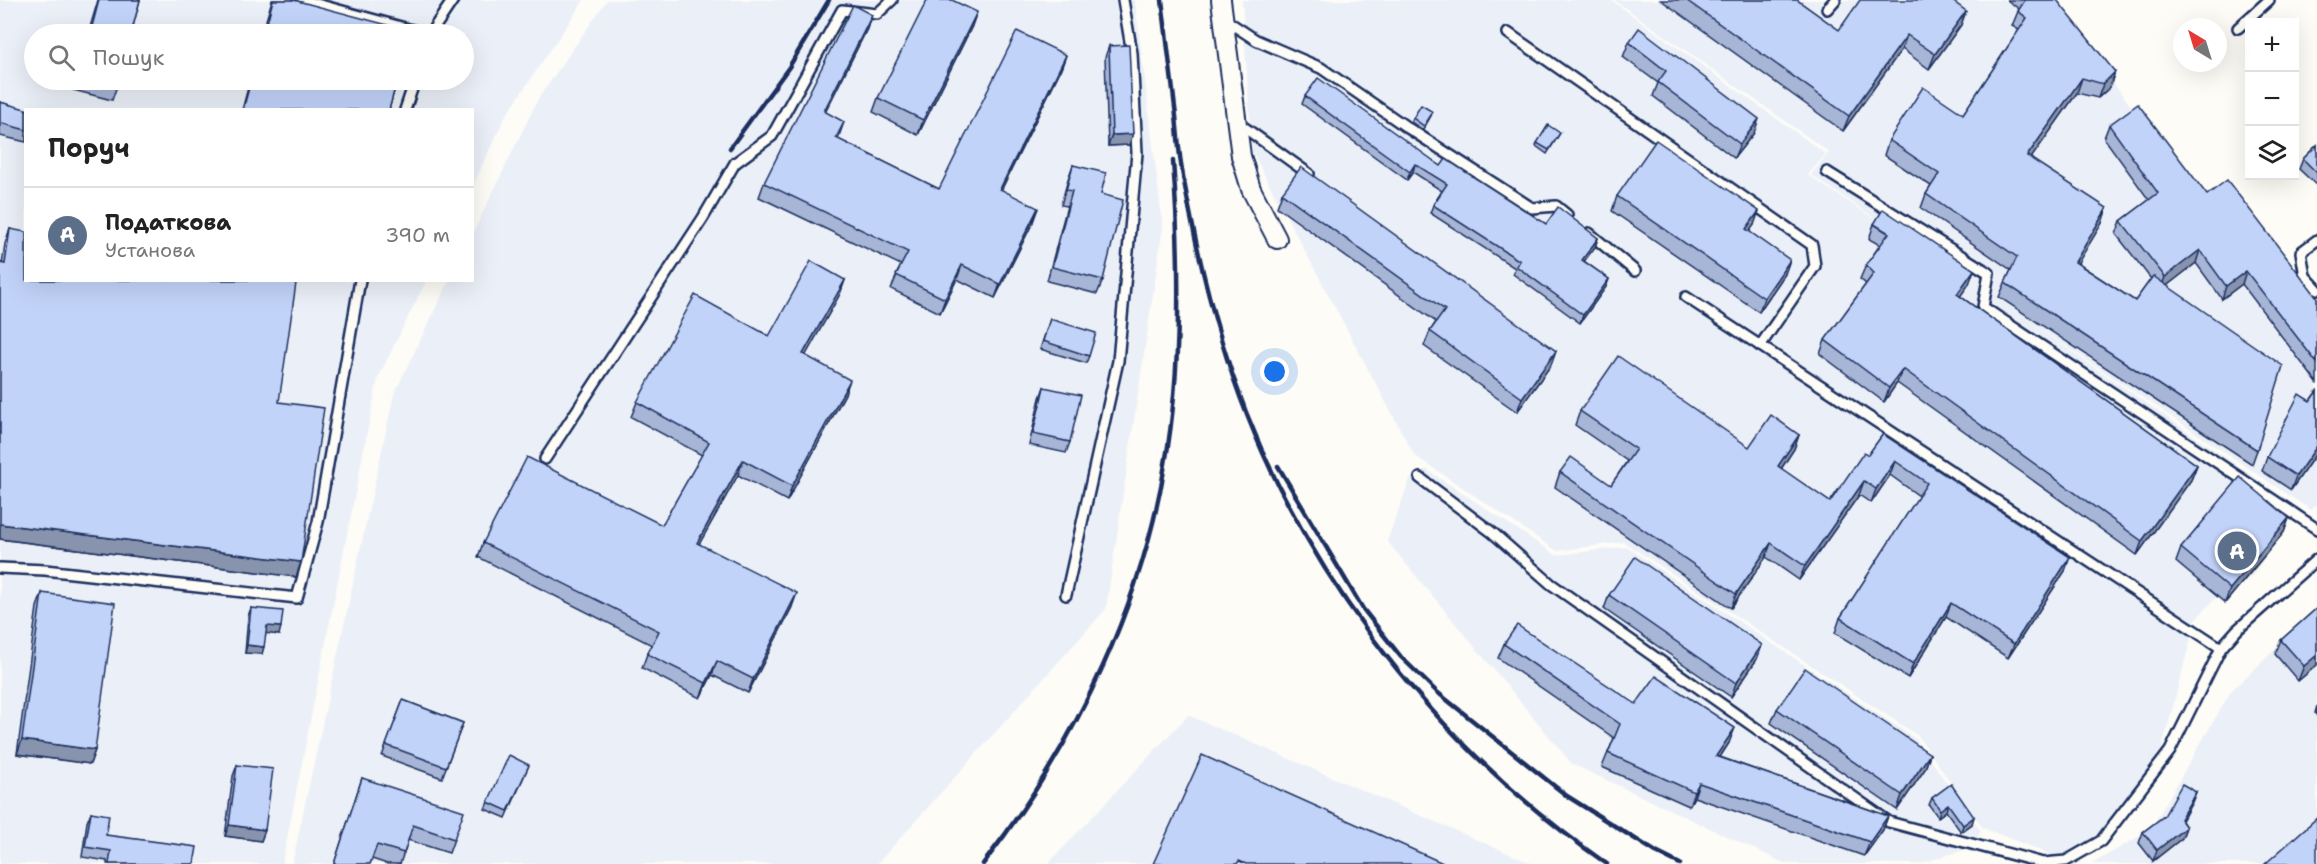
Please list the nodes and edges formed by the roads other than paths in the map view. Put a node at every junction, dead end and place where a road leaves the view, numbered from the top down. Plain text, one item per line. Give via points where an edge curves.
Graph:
1 (302, 0) edge
2 (453, 0) edge
3 (892, 0) edge
4 (1122, 0) edge
5 (1835, 0) edge
6 (2269, 0) edge
7 (1221, 9) edge
8 (1827, 9) dead end
9 (392, 24) edge
10 (436, 24) edge
11 (2238, 28) dead end
12 (1508, 33) dead end
13 (412, 90) edge
14 (406, 108) edge
15 (1236, 121) junction
16 (1827, 172) dead end
17 (1312, 177) edge
18 (1574, 221) edge
19 (1583, 228) edge
20 (1277, 239) dead end
21 (2317, 240) edge
22 (1635, 271) dead end
23 (360, 282) edge
24 (2317, 289) edge
25 (1686, 297) dead end
26 (1760, 346) junction
27 (545, 459) dead end
28 (1420, 478) dead end
29 (2317, 529) edge
30 (2317, 559) edge
31 (0, 568) edge
32 (1066, 595) dead end
33 (2220, 648) junction

1 - 9 lane
2 - 10 lane
3 - 27 lane via 877,14 842,10 772,136 735,163
4 - 32 lane via 1132,53 1137,153 1119,361
5 - 8 lane
6 - 11 lane
7 - 15 street
7 - 18 lane via 1257,40 1321,68 1532,208 1557,206
12 - 26 lane via 1812,245 1815,266
13 - 14 lane
15 - 17 lane
15 - 20 street via 1251,189
16 - 29 lane via 1989,273 1983,308
19 - 22 lane
21 - 24 lane via 2301,252 2305,276
23 - 31 lane via 318,522 297,598
25 - 26 lane
26 - 33 lane
28 - 33 lane via 1493,533 1551,584 1889,822 2043,863 2066,861 2084,852 2101,841 2118,821 2170,751
30 - 33 lane

